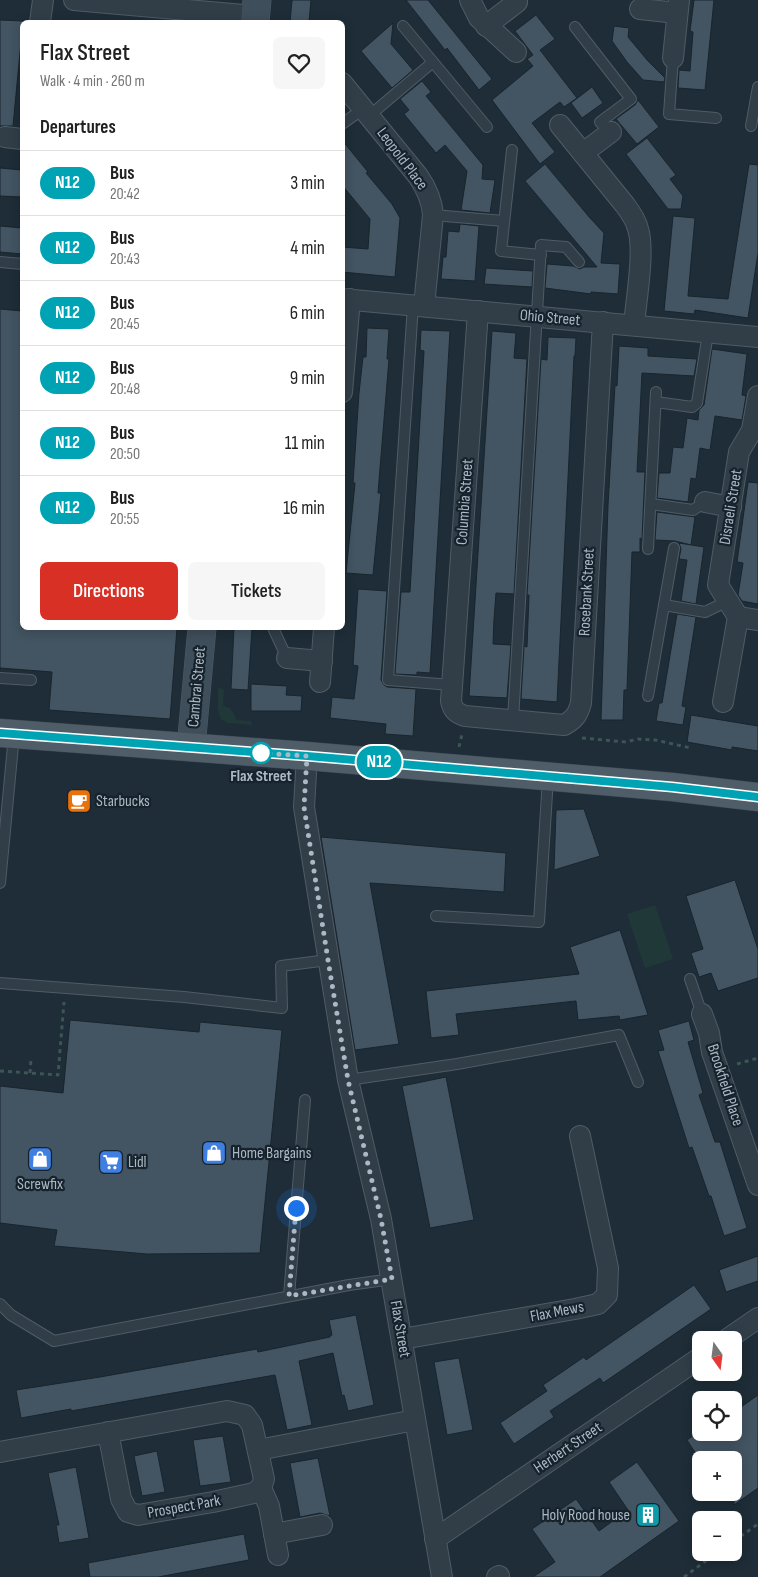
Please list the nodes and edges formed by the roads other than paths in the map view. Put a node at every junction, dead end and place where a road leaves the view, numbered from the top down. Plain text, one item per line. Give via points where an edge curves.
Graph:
1 (42, 0) edge
2 (83, 0) edge
3 (470, 0) edge
4 (517, 2) dead end
5 (678, 7) edge
6 (640, 9) dead end
7 (256, 13) edge
8 (40, 20) edge
9 (403, 26) dead end
10 (486, 26) junction
11 (575, 27) dead end
12 (516, 52) dead end
13 (673, 58) joint
14 (433, 62) junction
15 (758, 87) edge
16 (345, 89) edge
17 (357, 109) edge
18 (716, 118) dead end
19 (345, 121) edge
20 (560, 125) dead end
21 (751, 126) dead end
22 (486, 127) dead end
23 (610, 132) joint
24 (512, 150) dead end
25 (583, 153) junction
26 (433, 215) junction
27 (504, 221) junction
28 (540, 254) junction
29 (0, 262) edge
30 (580, 262) dead end
31 (20, 264) edge
32 (346, 299) edge
33 (419, 305) junction
34 (478, 311) junction
35 (537, 316) junction
36 (345, 322) edge
37 (603, 322) junction
38 (634, 325) junction
39 (708, 333) junction
40 (758, 337) edge
41 (758, 396) edge
42 (705, 502) joint
43 (650, 504) junction
44 (731, 507) junction
45 (674, 548) dead end
46 (648, 549) dead end
47 (664, 605) junction
48 (733, 609) junction
49 (758, 620) edge
50 (202, 630) edge
51 (274, 630) edge
52 (324, 630) edge
53 (287, 658) joint
54 (322, 661) junction
55 (0, 678) edge
56 (30, 680) dead end
57 (320, 682) dead end
58 (452, 689) junction
59 (648, 696) dead end
60 (723, 702) dead end
61 (513, 720) junction
62 (7, 734) edge
63 (191, 747) junction
64 (307, 756) junction
65 (548, 777) junction
66 (758, 797) edge
67 (0, 883) edge
68 (436, 916) dead end
69 (328, 960) junction
70 (690, 979) dead end
71 (0, 983) edge
72 (702, 1014) joint
73 (348, 1080) junction
74 (638, 1082) dead end
75 (306, 1100) dead end
76 (580, 1136) dead end
77 (758, 1185) edge
78 (392, 1279) junction
79 (289, 1296) junction
80 (0, 1304) edge
81 (755, 1325) edge
82 (742, 1332) edge
83 (402, 1339) junction
84 (692, 1363) edge
85 (415, 1420) junction
86 (108, 1432) junction
87 (1, 1449) edge
88 (258, 1450) junction
89 (261, 1488) junction
90 (322, 1525) dead end
91 (274, 1534) junction
92 (435, 1540) junction
93 (278, 1554) dead end
94 (442, 1577) edge

1 - 8 street
2 - 7 street
3 - 10 street
4 - 10 street
5 - 6 street
5 - 13 street
9 - 14 lane
10 - 12 street
11 - 23 lane via 631,99 600,122
13 - 18 lane via 669,114
14 - 17 lane
14 - 22 lane
15 - 21 lane
16 - 17 street, Leopold Place
17 - 19 lane
17 - 26 street, Leopold Place via 426,187
20 - 25 street
23 - 25 street
24 - 27 lane
25 - 38 street via 634,217 639,229 641,243
26 - 27 lane
26 - 33 street, Leopold Place
27 - 28 lane via 501,251
28 - 30 lane via 541,245 566,247
28 - 35 lane
29 - 31 lane
32 - 33 street, Ohio Street
32 - 36 street
33 - 34 street, Ohio Street
33 - 58 lane via 388,680
34 - 35 street, Ohio Street
34 - 58 street, Columbia Street
35 - 37 street, Ohio Street
35 - 61 lane
37 - 38 street, Ohio Street
37 - 61 street, Rosebank Street via 581,703 573,720 564,725
38 - 39 street, Ohio Street
39 - 40 street, Ohio Street
39 - 43 lane via 697,403 692,407 656,397
41 - 44 street, Disraeli Street via 752,430 739,452
42 - 43 lane via 693,510
42 - 44 street
43 - 46 lane
44 - 48 street, Disraeli Street via 718,585
45 - 47 lane
47 - 48 lane via 705,612
47 - 59 lane
48 - 49 street
48 - 60 street
50 - 63 street, Cambrai Street
51 - 53 lane
52 - 54 street
53 - 54 street
54 - 57 street
55 - 56 lane
58 - 61 street, Rosebank Street via 452,708 458,714
62 - 63 main road
62 - 67 lane
63 - 64 main road
64 - 65 main road
64 - 69 street, Flax Street via 304,807
65 - 66 main road
65 - 68 lane via 539,922
69 - 71 lane via 281,966 282,1008
69 - 73 street, Flax Street
70 - 72 lane
72 - 77 street, Brookfield Place
73 - 74 lane via 620,1035
73 - 78 street, Flax Street
75 - 79 lane
76 - 83 street, Flax Mews via 608,1268 607,1295 598,1304 575,1309
78 - 79 lane
78 - 83 street, Flax Street
79 - 80 lane via 54,1341 11,1315
81 - 82 street
83 - 85 street, Flax Street
84 - 92 street, Herbert Street
85 - 88 street
85 - 92 street, Flax Street
86 - 87 street
86 - 88 street via 227,1411 245,1415 252,1425
86 - 89 street, Prospect Park via 121,1499 128,1512 138,1515 213,1502 254,1493
88 - 89 street via 264,1479
89 - 91 street via 269,1506
90 - 91 street
91 - 93 street
92 - 94 street, Flax Street

